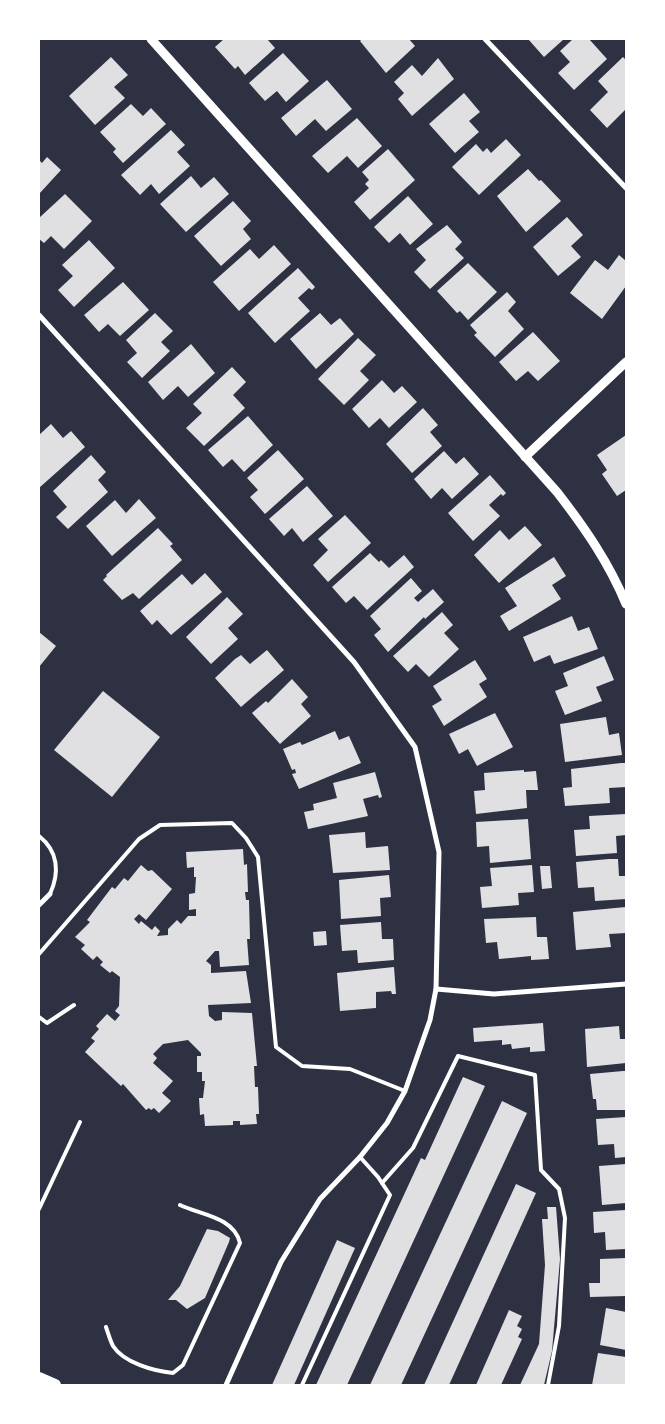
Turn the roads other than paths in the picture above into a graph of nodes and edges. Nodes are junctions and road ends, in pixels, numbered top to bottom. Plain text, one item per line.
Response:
1 (151, 39) edge
2 (485, 39) edge
3 (626, 188) edge
4 (39, 315) edge
5 (626, 362) edge
6 (525, 457) junction
7 (626, 604) edge
8 (39, 836) edge
9 (50, 894) joint
10 (39, 905) edge
11 (39, 954) edge
12 (626, 984) edge
13 (436, 989) junction
14 (74, 1005) dead end
15 (39, 1017) edge
16 (405, 1091) junction
17 (80, 1122) dead end
18 (360, 1156) junction
19 (382, 1183) junction
20 (180, 1205) dead end
21 (39, 1209) edge
22 (106, 1327) dead end
23 (39, 1378) edge
24 (55, 1385) edge
25 (226, 1385) edge
26 (302, 1385) edge
27 (548, 1385) edge

1 - 6 street
2 - 3 street
4 - 13 street
5 - 6 street
6 - 7 street
8 - 9 lane
9 - 10 street
11 - 16 lane
12 - 13 street
13 - 16 street
14 - 15 lane
16 - 18 street
17 - 21 lane
18 - 19 lane
18 - 25 street
19 - 26 lane
19 - 27 lane
20 - 22 lane
23 - 24 main road

